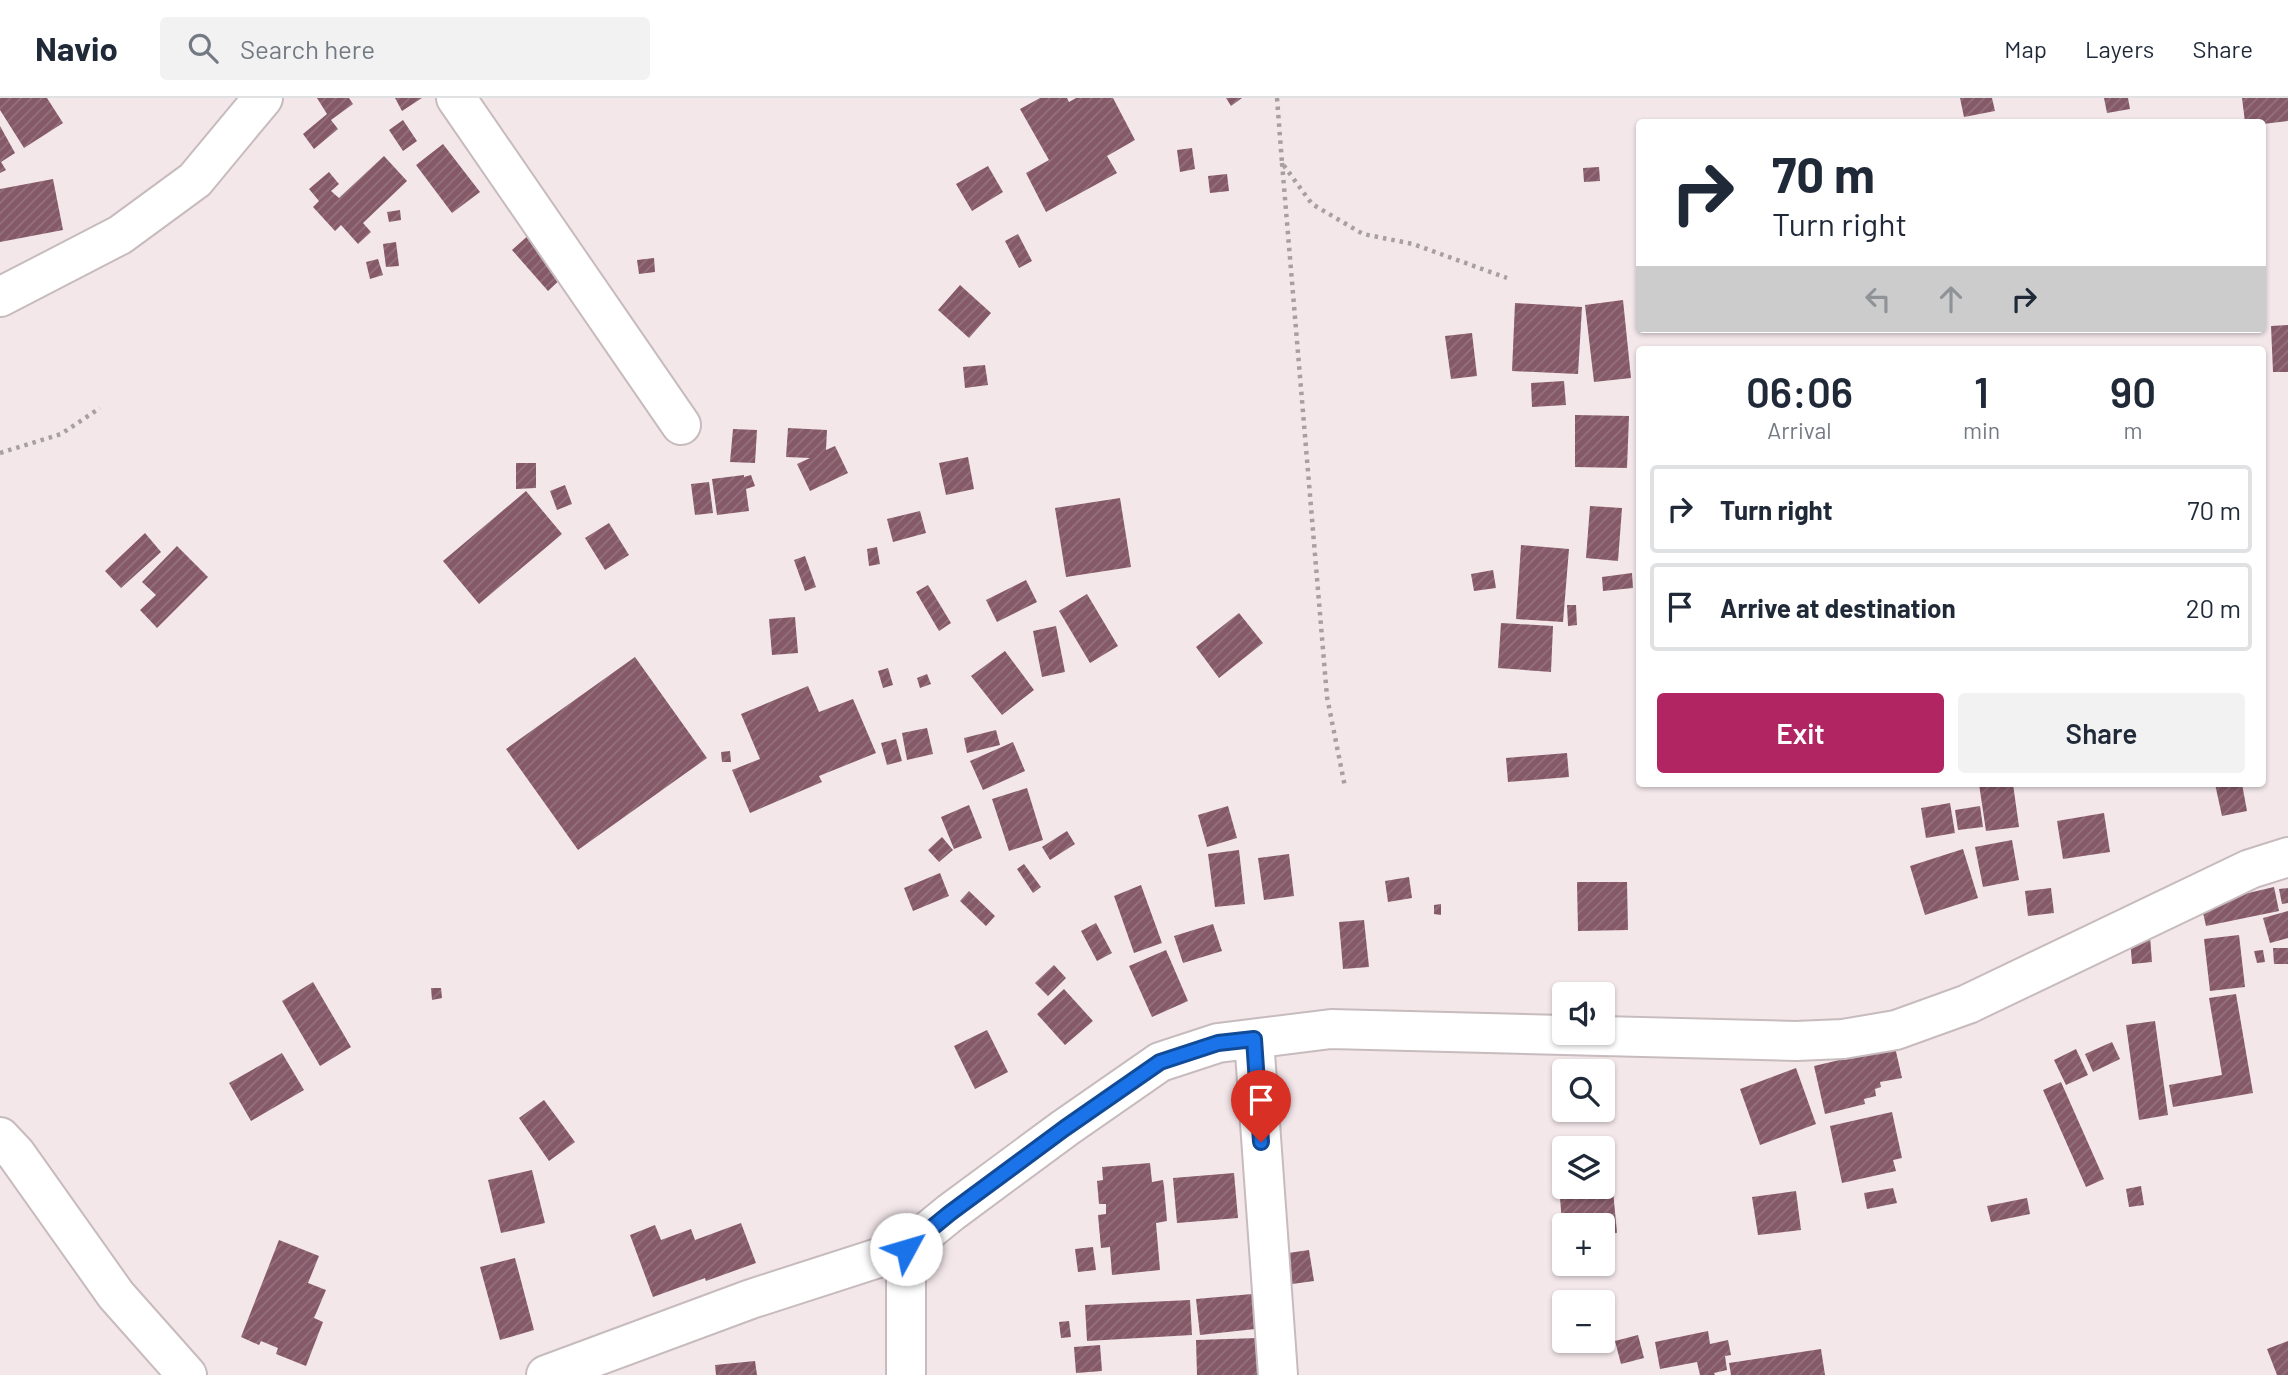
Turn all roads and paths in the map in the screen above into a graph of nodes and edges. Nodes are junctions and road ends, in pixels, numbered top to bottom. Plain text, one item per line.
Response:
1 (263, 98) edge
2 (456, 98) edge
3 (1277, 98) edge
4 (1282, 163) junction
5 (1507, 278) dead end
6 (0, 297) edge
7 (100, 408) dead end
8 (681, 425) dead end
9 (0, 453) edge
10 (1345, 787) dead end
11 (2288, 857) edge
12 (1254, 1039) junction
13 (0, 1137) edge
14 (906, 1249) junction
15 (187, 1375) edge
16 (546, 1375) edge
17 (906, 1375) edge
18 (1278, 1375) edge

1 - 6 street
2 - 8 street
3 - 4 path
4 - 5 path
4 - 10 path
7 - 9 path
11 - 12 street
12 - 14 street
12 - 18 street
13 - 15 street
14 - 16 street
14 - 17 street

